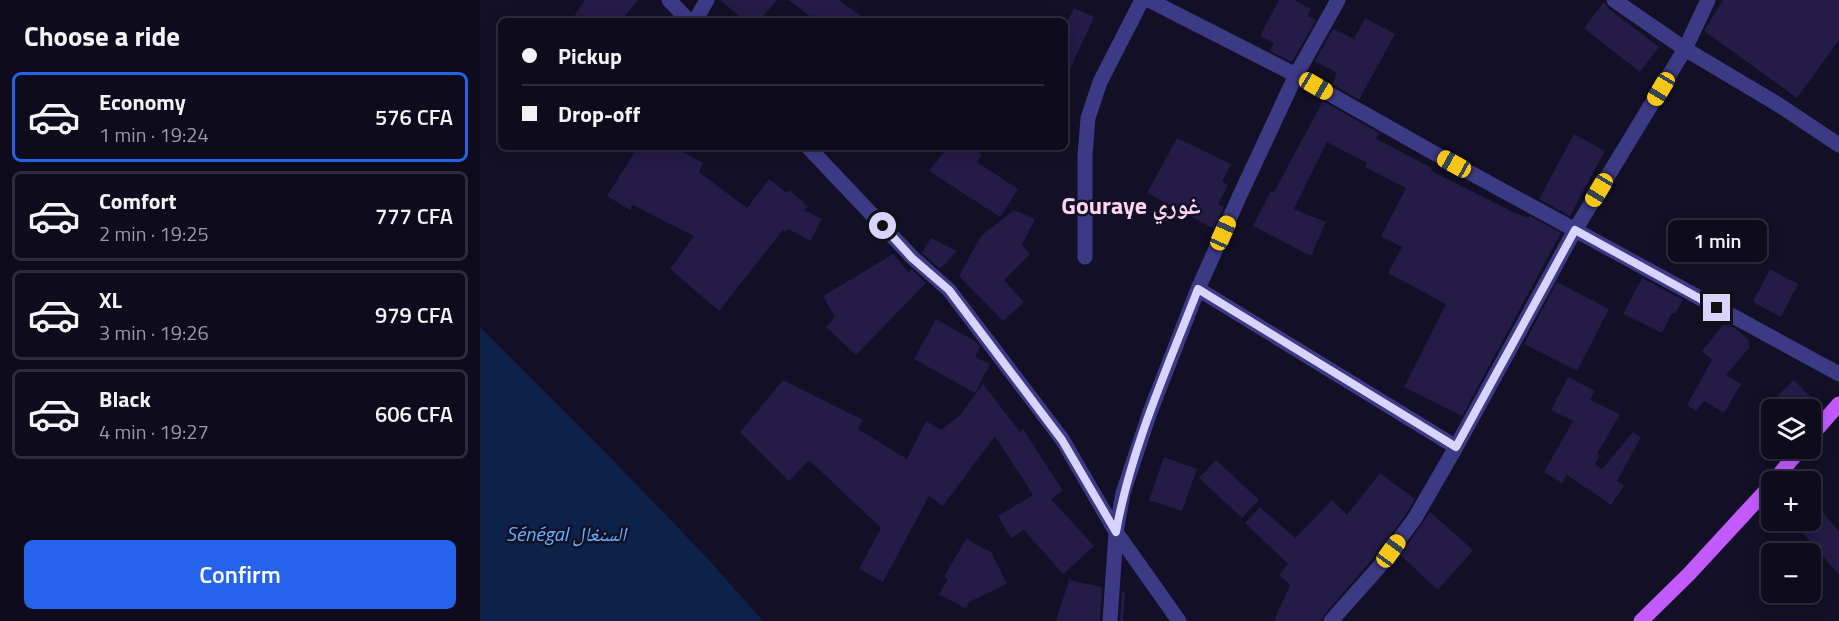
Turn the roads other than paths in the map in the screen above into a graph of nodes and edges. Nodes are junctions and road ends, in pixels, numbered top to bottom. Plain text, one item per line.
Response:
1 (669, 0) edge
2 (706, 0) edge
3 (1142, 0) edge
4 (1149, 0) edge
5 (1338, 0) edge
6 (1614, 0) edge
7 (1708, 0) edge
8 (685, 18) edge
9 (697, 18) edge
10 (1685, 49) junction
11 (1296, 75) junction
12 (1839, 144) edge
13 (811, 150) edge
14 (1575, 230) junction
15 (1085, 257) dead end
16 (1198, 289) junction
17 (1839, 374) edge
18 (1839, 404) edge
19 (1821, 424) edge
20 (1456, 447) junction
21 (1792, 459) edge
22 (1782, 471) edge
23 (1761, 495) edge
24 (1116, 532) junction
25 (1110, 621) edge
26 (1179, 621) edge
27 (1331, 621) edge
28 (1641, 621) edge

1 - 8 street
2 - 9 street
3 - 15 street
4 - 11 street
5 - 11 street
6 - 10 street
7 - 10 street
10 - 12 street
10 - 14 street
11 - 14 street
11 - 16 street
13 - 24 street
14 - 17 street
14 - 20 street
16 - 20 street
16 - 24 street
18 - 19 main road
20 - 27 street
21 - 22 main road
23 - 28 main road
24 - 25 street
24 - 26 street

